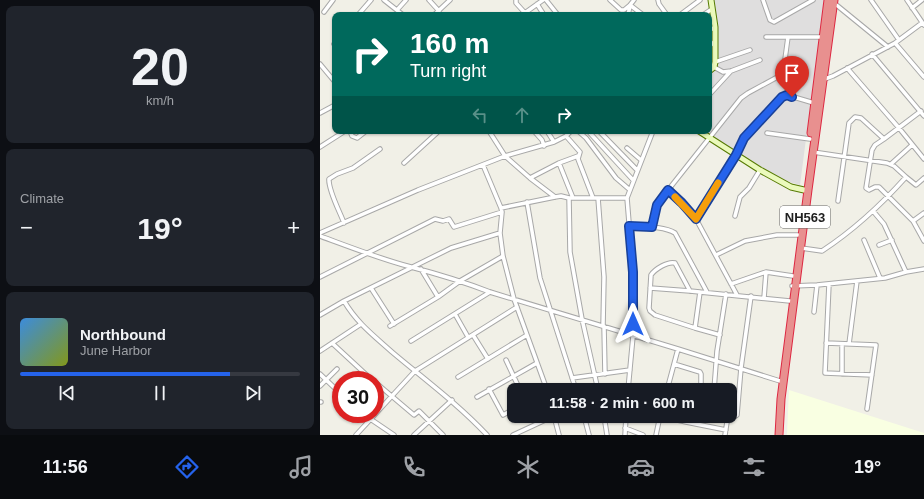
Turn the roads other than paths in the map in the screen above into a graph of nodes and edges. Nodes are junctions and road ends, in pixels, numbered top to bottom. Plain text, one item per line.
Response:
1 (333, 0) edge
2 (370, 0) edge
3 (384, 0) edge
4 (406, 0) edge
5 (428, 0) edge
6 (450, 0) edge
7 (516, 0) edge
8 (542, 0) edge
9 (546, 0) edge
10 (610, 0) edge
11 (634, 0) edge
12 (658, 0) edge
13 (700, 0) edge
14 (710, 0) edge
15 (763, 0) edge
16 (813, 0) edge
17 (871, 0) edge
18 (907, 0) edge
19 (922, 0) edge
20 (832, 1) edge
21 (536, 4) junction
22 (630, 5) junction
23 (712, 8) junction
24 (912, 8) junction
25 (397, 10) junction
26 (439, 11) joint
27 (324, 12) dead end
28 (360, 12) edge
29 (399, 12) edge
30 (522, 12) edge
31 (526, 12) edge
32 (542, 12) edge
33 (556, 12) edge
34 (629, 12) edge
35 (638, 12) edge
36 (665, 12) edge
37 (684, 12) edge
38 (707, 12) edge
39 (923, 22) edge
40 (715, 27) junction
41 (712, 29) edge
42 (766, 37) dead end
43 (788, 37) junction
44 (823, 37) junction
45 (899, 40) junction
46 (715, 41) junction
47 (894, 43) junction
48 (712, 44) edge
49 (888, 47) junction
50 (750, 50) dead end
51 (872, 54) junction
52 (760, 60) dead end
53 (320, 64) edge
54 (715, 65) junction
55 (712, 68) edge
56 (847, 68) junction
57 (731, 72) junction
58 (924, 76) edge
59 (332, 77) edge
60 (820, 81) junction
61 (712, 92) edge
62 (814, 103) junction
63 (332, 107) edge
64 (920, 112) junction
65 (320, 114) edge
66 (924, 116) edge
67 (899, 128) junction
68 (767, 133) dead end
69 (340, 134) edge
70 (351, 134) edge
71 (362, 134) edge
72 (436, 134) edge
73 (491, 134) edge
74 (537, 134) edge
75 (549, 134) edge
76 (581, 134) edge
77 (591, 134) edge
78 (602, 134) edge
79 (652, 134) edge
80 (704, 134) edge
81 (566, 136) joint
82 (710, 138) junction
83 (810, 139) junction
84 (884, 140) junction
85 (554, 142) junction
86 (912, 145) junction
87 (320, 146) edge
88 (544, 146) junction
89 (627, 148) dead end
90 (380, 149) dead end
91 (813, 152) junction
92 (736, 155) junction
93 (505, 156) junction
94 (578, 156) junction
95 (844, 157) junction
96 (924, 159) edge
97 (642, 160) junction
98 (870, 161) junction
99 (404, 163) dead end
100 (559, 163) junction
101 (891, 164) junction
102 (483, 165) junction
103 (637, 170) junction
104 (760, 170) junction
105 (906, 177) junction
106 (530, 178) junction
107 (924, 178) edge
108 (633, 180) junction
109 (630, 190) junction
110 (668, 190) junction
111 (804, 190) junction
112 (555, 196) junction
113 (888, 197) junction
114 (571, 198) junction
115 (592, 198) junction
116 (598, 198) junction
117 (627, 198) junction
118 (838, 201) dead end
119 (527, 202) junction
120 (501, 210) junction
121 (873, 210) junction
122 (924, 213) edge
123 (735, 216) dead end
124 (696, 219) junction
125 (913, 221) junction
126 (344, 223) junction
127 (629, 226) junction
128 (652, 227) junction
129 (500, 233) junction
130 (320, 234) edge
131 (798, 235) junction
132 (864, 240) dead end
133 (892, 240) junction
134 (924, 241) edge
135 (879, 245) dead end
136 (801, 248) junction
137 (366, 253) junction
138 (716, 255) junction
139 (503, 256) junction
140 (412, 267) junction
141 (421, 269) junction
142 (924, 269) edge
143 (766, 272) junction
144 (906, 272) junction
145 (793, 276) junction
146 (320, 277) edge
147 (880, 278) junction
148 (460, 281) junction
149 (857, 281) junction
150 (731, 284) junction
151 (829, 284) junction
152 (817, 285) junction
153 (794, 286) junction
154 (371, 288) junction
155 (650, 288) junction
156 (690, 291) junction
157 (490, 292) junction
158 (700, 292) junction
159 (707, 292) junction
160 (726, 294) junction
161 (737, 295) junction
162 (751, 296) junction
163 (438, 297) junction
164 (764, 298) junction
165 (514, 299) junction
166 (344, 301) junction
167 (790, 301) junction
168 (517, 307) junction
169 (551, 309) junction
170 (814, 312) dead end
171 (455, 314) junction
172 (320, 316) edge
173 (582, 319) junction
174 (361, 324) junction
175 (604, 326) junction
176 (695, 328) junction
177 (473, 335) junction
178 (527, 335) junction
179 (720, 335) junction
180 (633, 336) junction
181 (468, 338) junction
182 (411, 341) dead end
183 (826, 343) junction
184 (332, 344) junction
185 (842, 344) junction
186 (849, 344) junction
187 (678, 348) junction
188 (320, 351) edge
189 (488, 359) junction
190 (506, 360) dead end
191 (717, 362) junction
192 (537, 364) junction
193 (674, 364) junction
194 (741, 368) junction
195 (337, 369) dead end
196 (630, 370) junction
197 (362, 371) edge
198 (415, 371) junction
199 (320, 374) edge
200 (604, 374) junction
201 (842, 374) junction
202 (872, 374) junction
203 (594, 375) junction
204 (513, 376) junction
205 (458, 377) dead end
206 (572, 378) junction
207 (326, 380) junction
208 (780, 381) junction
209 (516, 383) edge
210 (544, 383) edge
211 (574, 383) edge
212 (596, 383) edge
213 (629, 383) edge
214 (669, 383) edge
215 (701, 383) dead end
216 (715, 383) edge
217 (320, 386) edge
218 (332, 386) edge
219 (384, 389) edge
220 (489, 389) junction
221 (392, 396) junction
222 (477, 397) dead end
223 (452, 400) junction
224 (384, 405) edge
225 (867, 409) dead end
226 (507, 412) edge
227 (430, 421) junction
228 (367, 423) edge
229 (377, 423) edge
230 (540, 423) edge
231 (556, 423) edge
232 (586, 423) edge
233 (605, 423) edge
234 (626, 423) edge
235 (659, 423) edge
236 (691, 423) edge
237 (626, 428) junction
238 (726, 430) junction
239 (356, 435) edge
240 (394, 435) edge
241 (414, 435) edge
242 (443, 435) edge
243 (487, 435) edge
244 (513, 435) edge
245 (559, 435) edge
246 (589, 435) edge
247 (607, 435) edge
248 (625, 435) edge
249 (643, 435) edge
250 (656, 435) edge
251 (725, 435) edge
252 (775, 435) edge
253 (779, 435) edge

1 - 27 street
2 - 28 street
3 - 25 street
4 - 25 street
5 - 26 street
6 - 26 street
7 - 30 street
8 - 21 street
9 - 33 street
10 - 22 street
11 - 22 street
12 - 36 street
13 - 37 street
14 - 23 street
15 - 16 street
17 - 45 street
18 - 24 street
19 - 24 street
20 - 44 highway, NH563
20 - 49 street
20 - 60 highway, NH563
21 - 31 street
21 - 32 street
22 - 34 street
22 - 35 street
23 - 38 street
23 - 40 street
24 - 39 street
25 - 29 street
39 - 45 street
40 - 41 street
40 - 46 street
42 - 43 street
43 - 44 street
43 - 82 street
44 - 60 highway, NH563
45 - 47 street
46 - 48 street
46 - 54 street
47 - 49 street
47 - 58 street
49 - 51 street
50 - 54 street
51 - 56 street
51 - 64 street
52 - 57 street
53 - 59 street
54 - 55 street
54 - 57 street
56 - 60 street
56 - 67 street
57 - 61 street
60 - 62 highway, NH563
60 - 91 highway, NH563
62 - 83 highway, NH563
62 - 92 street
63 - 65 street
64 - 66 street
64 - 67 street
67 - 84 street
67 - 86 street
68 - 83 street
69 - 87 street
70 - 71 street
72 - 99 street
73 - 93 street
74 - 88 street
75 - 85 street
76 - 109 street
77 - 108 street
78 - 103 street
79 - 97 street
80 - 82 street
81 - 85 street
81 - 94 street
82 - 92 street
82 - 110 street
83 - 111 highway, NH563
84 - 95 street
84 - 98 street
85 - 88 street
86 - 96 street
86 - 101 street
88 - 93 street
89 - 97 street
90 - 126 street
91 - 95 street
91 - 136 highway, NH563
92 - 104 street
92 - 124 street
93 - 102 street
93 - 106 street
94 - 100 street
94 - 115 street
95 - 98 street
95 - 118 street
97 - 103 street
98 - 101 street
98 - 113 street
100 - 106 street
100 - 114 street
101 - 105 street
102 - 120 street
102 - 126 street
103 - 108 street
104 - 111 street
104 - 123 street
105 - 107 street
105 - 113 street
106 - 112 street
108 - 109 street
109 - 117 street
110 - 124 street
110 - 128 street
111 - 131 highway, NH563
112 - 114 street
112 - 119 street
113 - 121 street
113 - 125 street
114 - 115 street
114 - 173 street
115 - 116 street
116 - 117 street
116 - 175 street
117 - 127 street
119 - 120 street
119 - 169 street
120 - 129 street
120 - 137 street
121 - 133 street
121 - 136 street
122 - 125 street
124 - 138 street
125 - 134 street
126 - 130 street
127 - 128 street
127 - 180 street
128 - 159 street
129 - 139 street
129 - 140 street
130 - 137 street
131 - 138 street
131 - 145 highway, NH563
132 - 147 street
133 - 135 street
133 - 144 street
136 - 153 highway, NH563
137 - 140 street
137 - 146 street
138 - 150 street
139 - 148 street
139 - 165 street
140 - 141 street
140 - 154 street
141 - 148 street
141 - 163 street
142 - 144 street
143 - 145 street
143 - 150 street
143 - 164 street
144 - 147 street
145 - 153 highway, NH563
147 - 149 street
148 - 157 street
148 - 163 street
149 - 151 street
149 - 186 street
150 - 161 street
151 - 152 street
151 - 183 street
152 - 153 street
152 - 170 street
153 - 167 highway, NH563
153 - 253 highway, NH563
154 - 163 street
154 - 166 street
155 - 156 street
155 - 156 street
155 - 176 street
156 - 158 street
157 - 165 street
157 - 171 street
158 - 159 street
158 - 176 street
159 - 160 street
160 - 161 street
160 - 179 street
161 - 162 street
162 - 164 street
162 - 194 street
164 - 167 street
165 - 168 street
165 - 169 street
166 - 172 street
166 - 174 street
167 - 208 highway, NH563
168 - 177 street
168 - 178 street
169 - 173 street
169 - 206 street
171 - 181 street
171 - 182 street
173 - 175 street
173 - 203 street
174 - 184 street
174 - 198 street
175 - 180 street
175 - 200 street
176 - 179 street
177 - 181 street
177 - 189 street
178 - 189 street
178 - 192 street
179 - 191 street
180 - 187 street
180 - 196 street
181 - 198 street
183 - 185 street
183 - 201 street
184 - 188 street
184 - 197 street
185 - 186 street
185 - 201 street
186 - 202 street
187 - 191 street
187 - 193 street
189 - 205 street
190 - 204 street
191 - 194 street
191 - 216 street
192 - 204 street
192 - 210 street
193 - 214 street
193 - 215 street
194 - 208 street
194 - 238 street
195 - 207 street
196 - 200 street
196 - 213 street
198 - 221 street
198 - 223 street
199 - 207 street
200 - 203 street
201 - 202 street
202 - 225 street
203 - 206 street
203 - 212 street
204 - 209 street
204 - 220 street
206 - 211 street
207 - 217 street
207 - 218 street
208 - 252 highway, NH563
219 - 221 street
220 - 222 street
220 - 226 street
221 - 224 street
221 - 227 street
223 - 227 street
223 - 243 street
227 - 241 street
227 - 242 street
228 - 239 street
229 - 240 street
230 - 244 street
231 - 245 street
232 - 246 street
233 - 247 street
234 - 237 street
235 - 250 street
236 - 238 street
237 - 248 street
237 - 249 street
238 - 251 street

